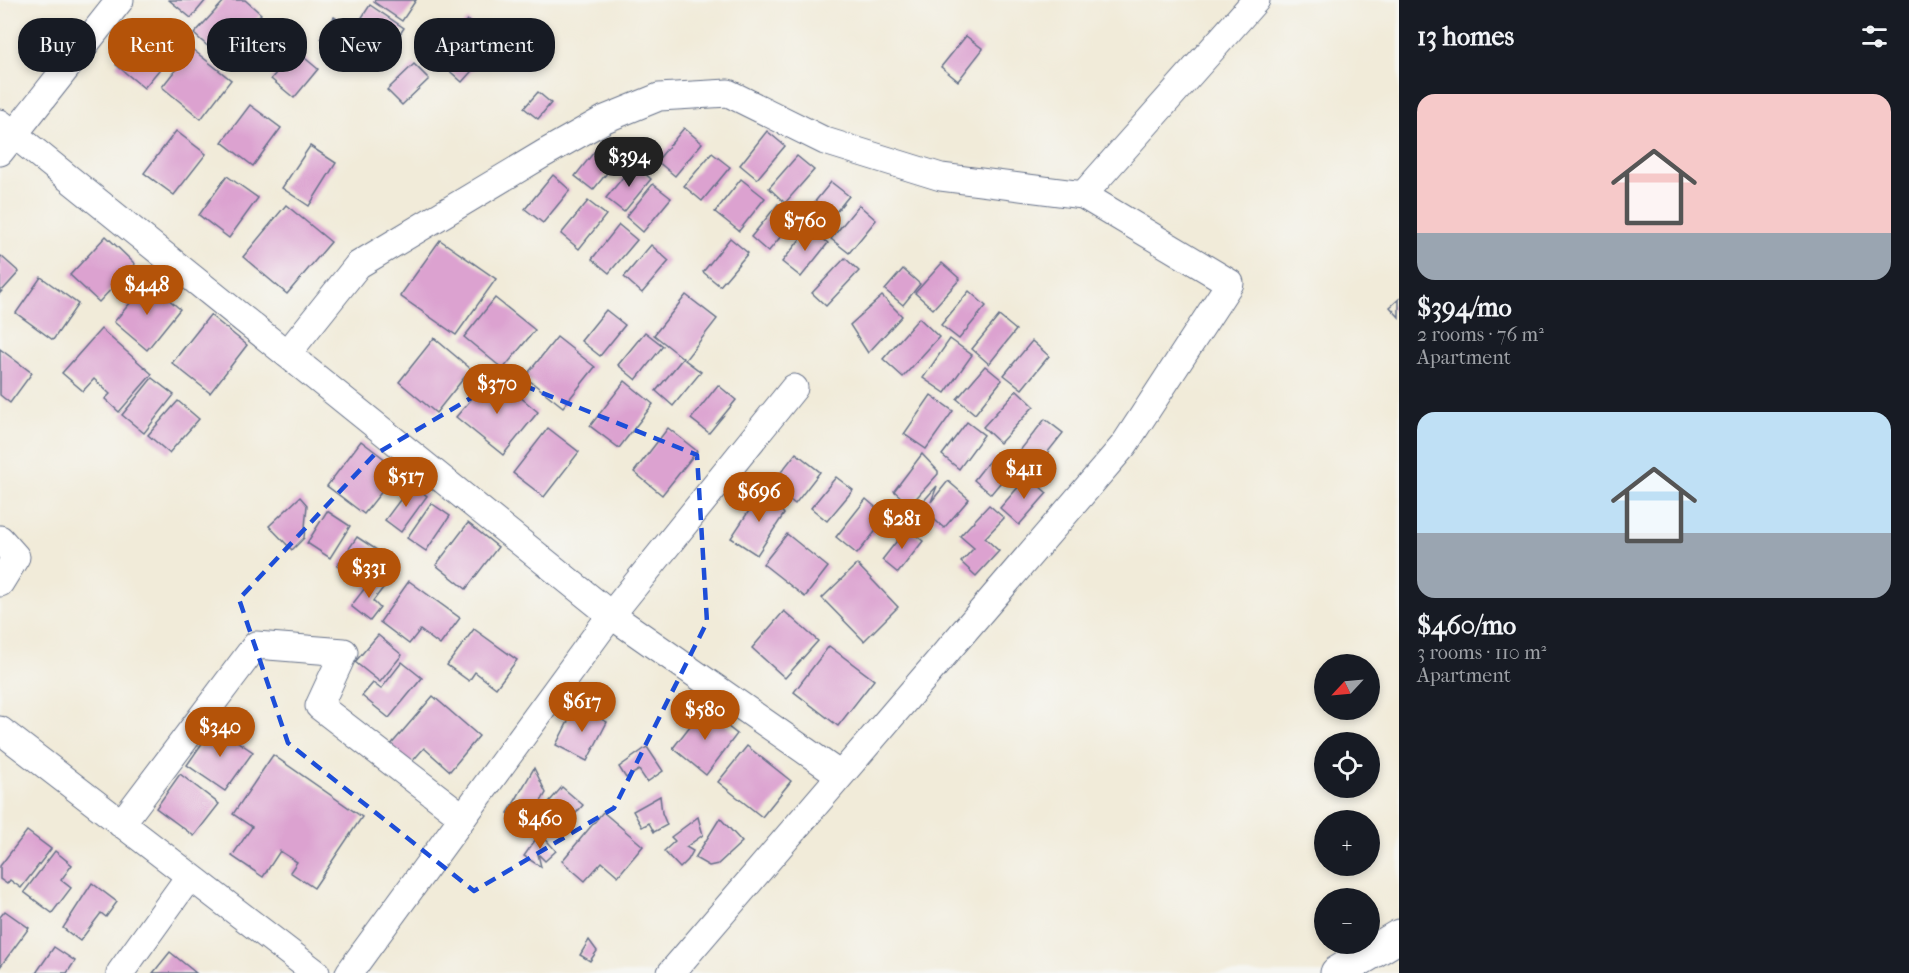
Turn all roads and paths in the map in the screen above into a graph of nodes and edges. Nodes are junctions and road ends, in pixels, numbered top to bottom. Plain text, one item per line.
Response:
1 (120, 0) edge
2 (1256, 0) edge
3 (5, 136) edge
4 (1083, 195) junction
5 (286, 354) junction
6 (794, 388) dead end
7 (0, 539) edge
8 (0, 583) edge
9 (611, 615) junction
10 (0, 730) edge
11 (840, 776) junction
12 (463, 817) junction
13 (121, 824) junction
14 (189, 877) junction
15 (1399, 936) edge
16 (120, 973) edge
17 (316, 973) edge
18 (349, 973) edge
19 (670, 973) edge
20 (1337, 973) edge

1 - 3 street
2 - 4 street
3 - 5 street
4 - 5 street
4 - 11 street
5 - 9 street
6 - 9 street
7 - 8 street
9 - 11 street
9 - 12 street
10 - 13 street
11 - 19 street
12 - 13 street
12 - 18 street
13 - 14 street
14 - 16 street
14 - 17 street
15 - 20 street

